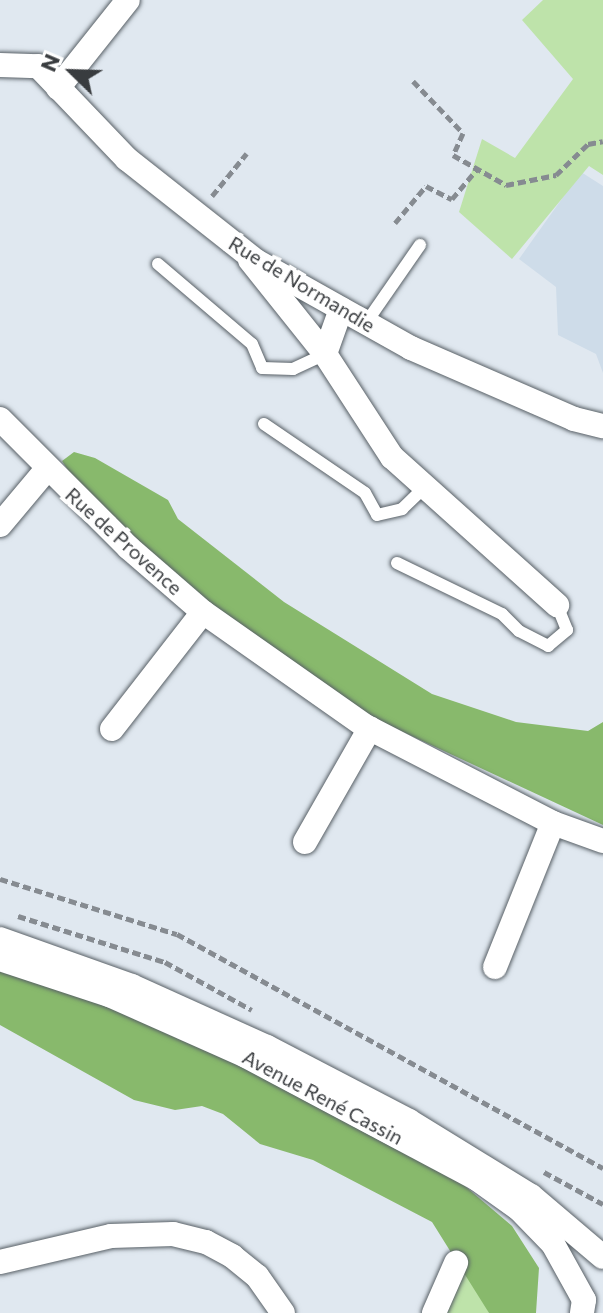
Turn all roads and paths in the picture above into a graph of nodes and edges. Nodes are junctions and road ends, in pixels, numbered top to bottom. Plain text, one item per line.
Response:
1 (128, 0) edge
2 (0, 65) edge
3 (413, 81) dead end
4 (58, 88) junction
5 (603, 141) edge
6 (247, 153) dead end
7 (477, 169) junction
8 (196, 216) junction
9 (395, 223) dead end
10 (420, 245) dead end
11 (247, 255) junction
12 (158, 264) dead end
13 (341, 309) junction
14 (366, 323) junction
15 (325, 354) junction
16 (0, 419) edge
17 (264, 424) dead end
18 (603, 426) edge
19 (47, 469) junction
20 (423, 489) junction
21 (0, 525) edge
22 (397, 563) dead end
23 (557, 605) joint
24 (203, 612) junction
25 (370, 728) junction
26 (112, 729) dead end
27 (553, 823) junction
28 (603, 841) edge
29 (305, 842) dead end
30 (0, 879) edge
31 (0, 939) edge
32 (0, 959) edge
33 (495, 967) dead end
34 (603, 1168) edge
35 (3, 1254) edge
36 (603, 1257) edge
37 (456, 1263) dead end
38 (283, 1313) edge
39 (434, 1313) edge
40 (582, 1313) edge

1 - 4 street
2 - 4 street, Rue de Normandie
3 - 7 path
4 - 8 street, Rue de Normandie
5 - 7 path
6 - 8 path
7 - 9 path
8 - 11 street, Rue de Normandie
10 - 14 lane
11 - 13 street, Rue de Normandie
11 - 15 street
12 - 15 lane
13 - 14 street, Rue de Normandie
13 - 15 street
14 - 18 street, Rue de Normandie
15 - 20 street
16 - 19 street, Rue de Provence
17 - 20 lane
19 - 21 street
19 - 24 street, Rue de Provence
20 - 23 street
22 - 23 lane
24 - 25 street, Rue de Provence
24 - 26 street
25 - 27 street, Rue de Provence
25 - 29 street
27 - 28 street, Rue de Provence
27 - 33 street
30 - 34 path
31 - 36 street, Avenue René Cassin
32 - 40 street, Avenue René Cassin
35 - 38 street
37 - 39 street

